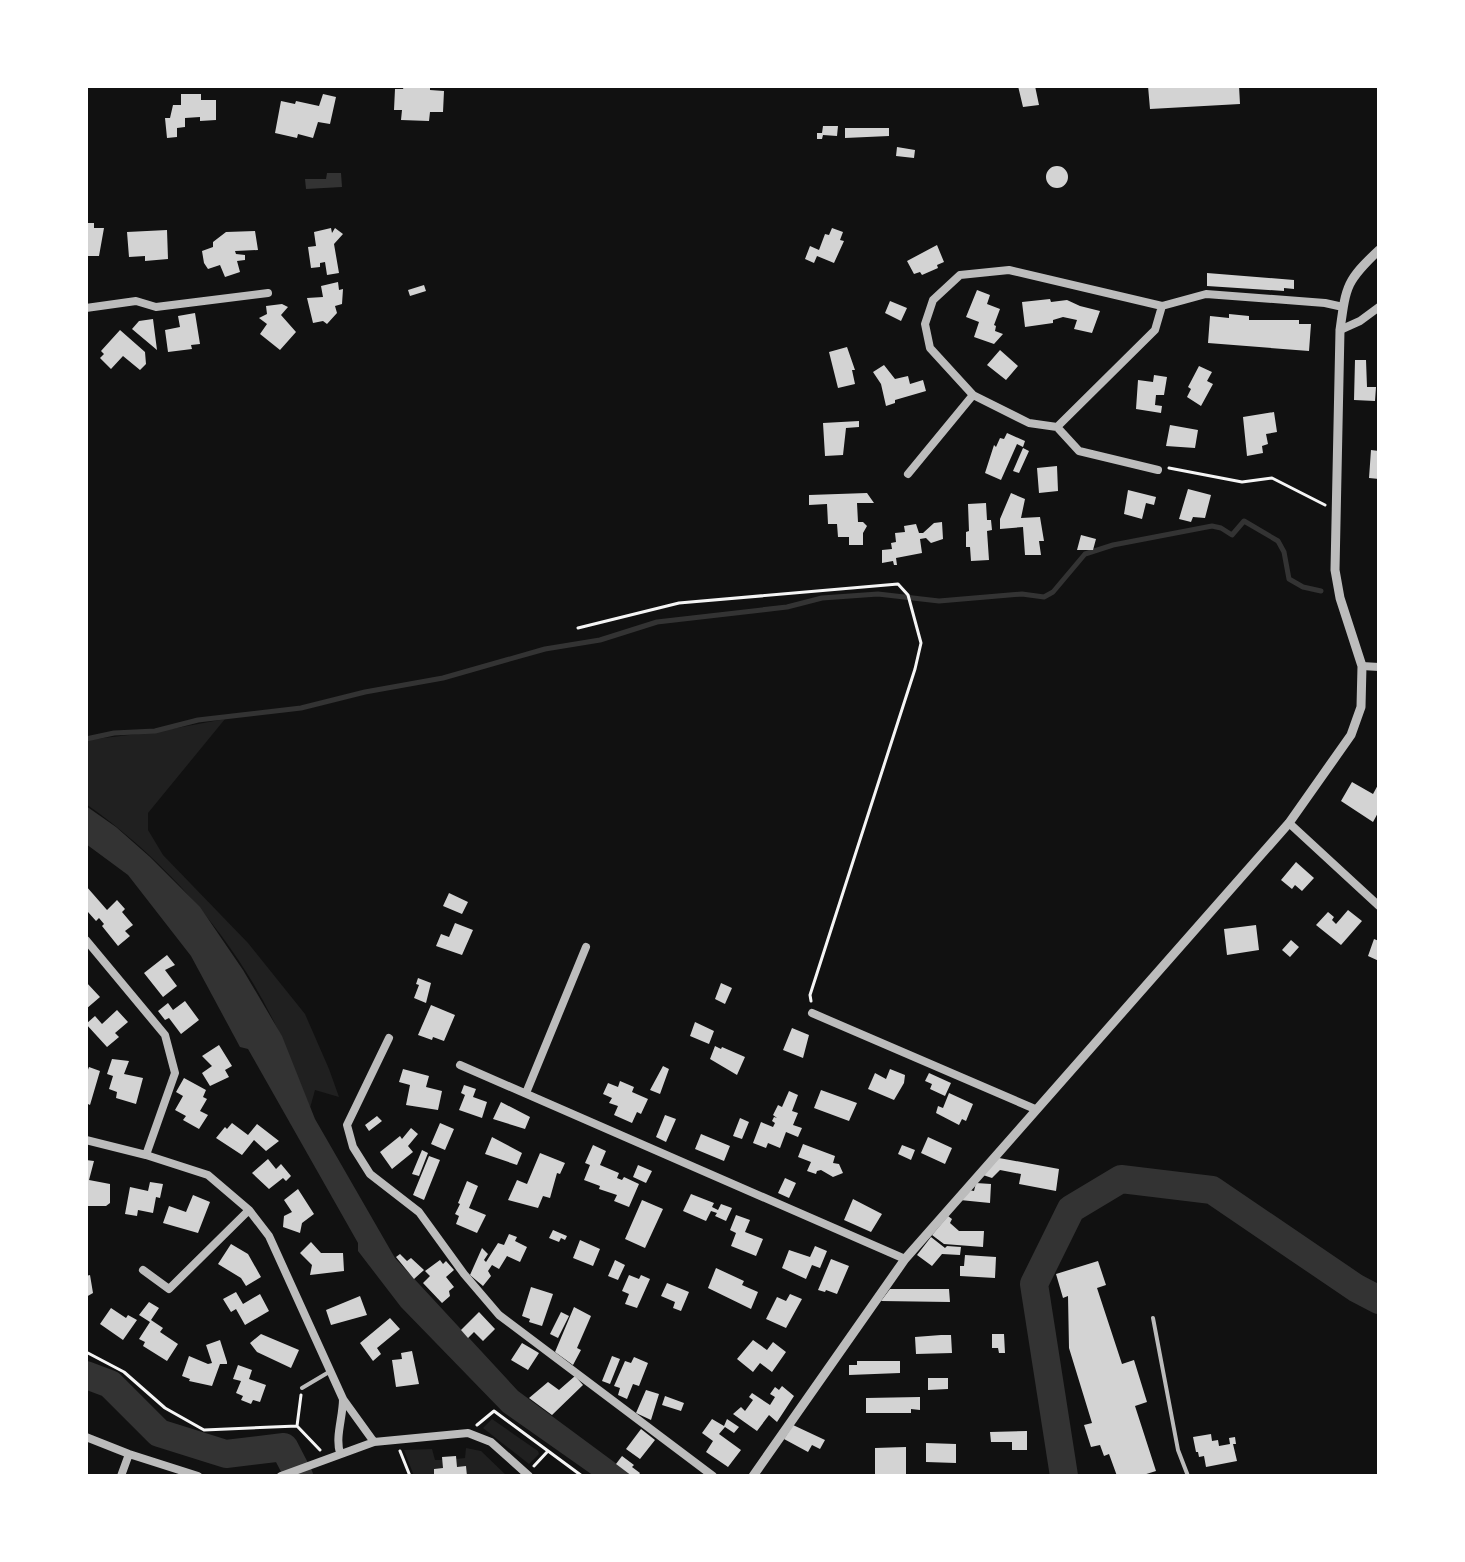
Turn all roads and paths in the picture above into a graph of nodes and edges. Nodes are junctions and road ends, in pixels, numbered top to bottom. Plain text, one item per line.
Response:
1 (1379, 250) edge
2 (268, 293) dead end
3 (1162, 306) junction
4 (1343, 307) junction
5 (1379, 307) edge
6 (86, 308) edge
7 (1340, 330) junction
8 (973, 395) junction
9 (1057, 427) junction
10 (1158, 470) joint
11 (908, 474) dead end
12 (1335, 510) junction
13 (578, 628) dead end
14 (1362, 666) junction
15 (1379, 667) edge
16 (1289, 823) junction
17 (1379, 906) edge
18 (86, 940) edge
19 (586, 947) dead end
20 (812, 1013) joint
21 (389, 1038) dead end
22 (460, 1065) dead end
23 (526, 1093) junction
24 (1035, 1109) junction
25 (86, 1140) edge
26 (146, 1155) junction
27 (249, 1210) junction
28 (905, 1259) junction
29 (143, 1270) dead end
30 (1153, 1318) dead end
31 (86, 1352) edge
32 (331, 1371) junction
33 (302, 1388) joint
34 (343, 1399) junction
35 (297, 1426) junction
36 (468, 1433) junction
37 (86, 1437) edge
38 (399, 1440) junction
39 (374, 1442) junction
40 (548, 1451) junction
41 (340, 1453) junction
42 (129, 1454) junction
43 (328, 1457) junction
44 (528, 1475) edge
45 (121, 1476) edge
46 (198, 1476) edge
47 (281, 1476) edge
48 (410, 1476) edge
49 (582, 1476) edge
50 (713, 1476) edge
51 (753, 1476) edge
52 (1188, 1476) edge

1 - 4 street
2 - 6 street
3 - 4 street
3 - 8 street
3 - 9 street
4 - 7 street
5 - 7 street
7 - 12 street
8 - 9 street
8 - 11 street
9 - 10 street
10 - 12 path
12 - 14 street
13 - 20 path
14 - 15 street
14 - 16 street
16 - 17 street
16 - 24 street
18 - 26 street
19 - 23 street
20 - 24 street
21 - 50 street
22 - 23 street
23 - 28 street
24 - 28 street
25 - 26 street
26 - 27 street
27 - 29 street
27 - 32 street
28 - 51 street
30 - 52 lane
31 - 35 path
32 - 33 lane
32 - 34 street
33 - 35 path
34 - 39 street
34 - 41 street
35 - 43 path
36 - 38 street
36 - 40 path
36 - 44 street
37 - 42 street
38 - 39 street
38 - 48 path
39 - 41 street
40 - 44 path
40 - 49 path
41 - 43 street
42 - 45 street
42 - 46 street
43 - 47 street

